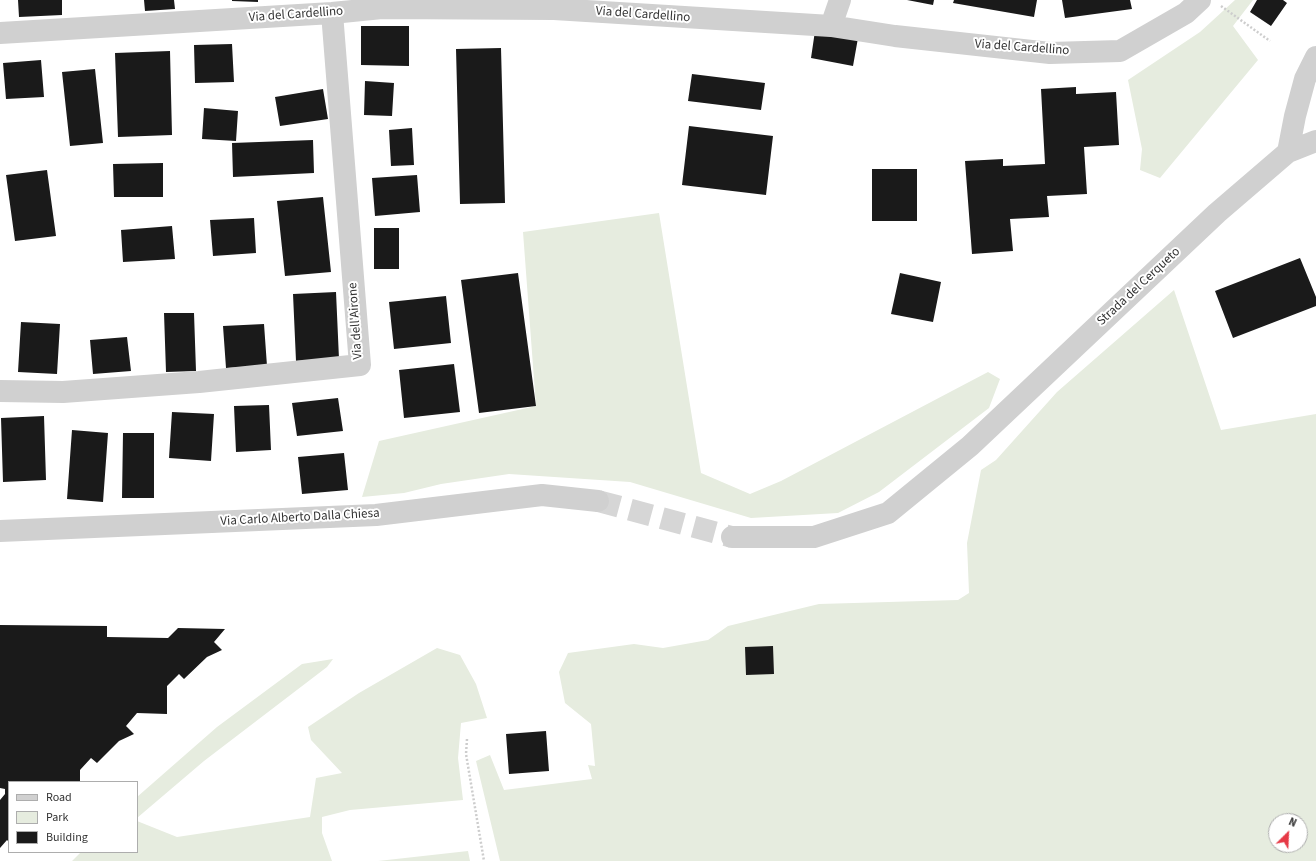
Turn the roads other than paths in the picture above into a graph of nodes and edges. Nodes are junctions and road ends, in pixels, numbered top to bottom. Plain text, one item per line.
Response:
1 (840, 0) edge
2 (1209, 2) edge
3 (382, 4) edge
4 (554, 5) edge
5 (332, 13) junction
6 (831, 26) junction
7 (0, 33) edge
8 (1316, 56) edge
9 (1316, 142) edge
10 (1288, 152) junction
11 (0, 391) edge
12 (598, 501) tunnel mouth
13 (0, 531) edge
14 (732, 537) tunnel mouth

1 - 6 street
2 - 6 street, Via del Cardellino
3 - 4 street, Via del Cardellino
3 - 5 street, Via del Cardellino
4 - 6 street, Via del Cardellino
5 - 7 street, Via del Cardellino
5 - 11 street, Via dell'Airone
8 - 10 street
9 - 10 street, Strada del Cerqueto
10 - 14 street, Strada del Cerqueto
12 - 13 street, Via Carlo Alberto Dalla Chiesa

